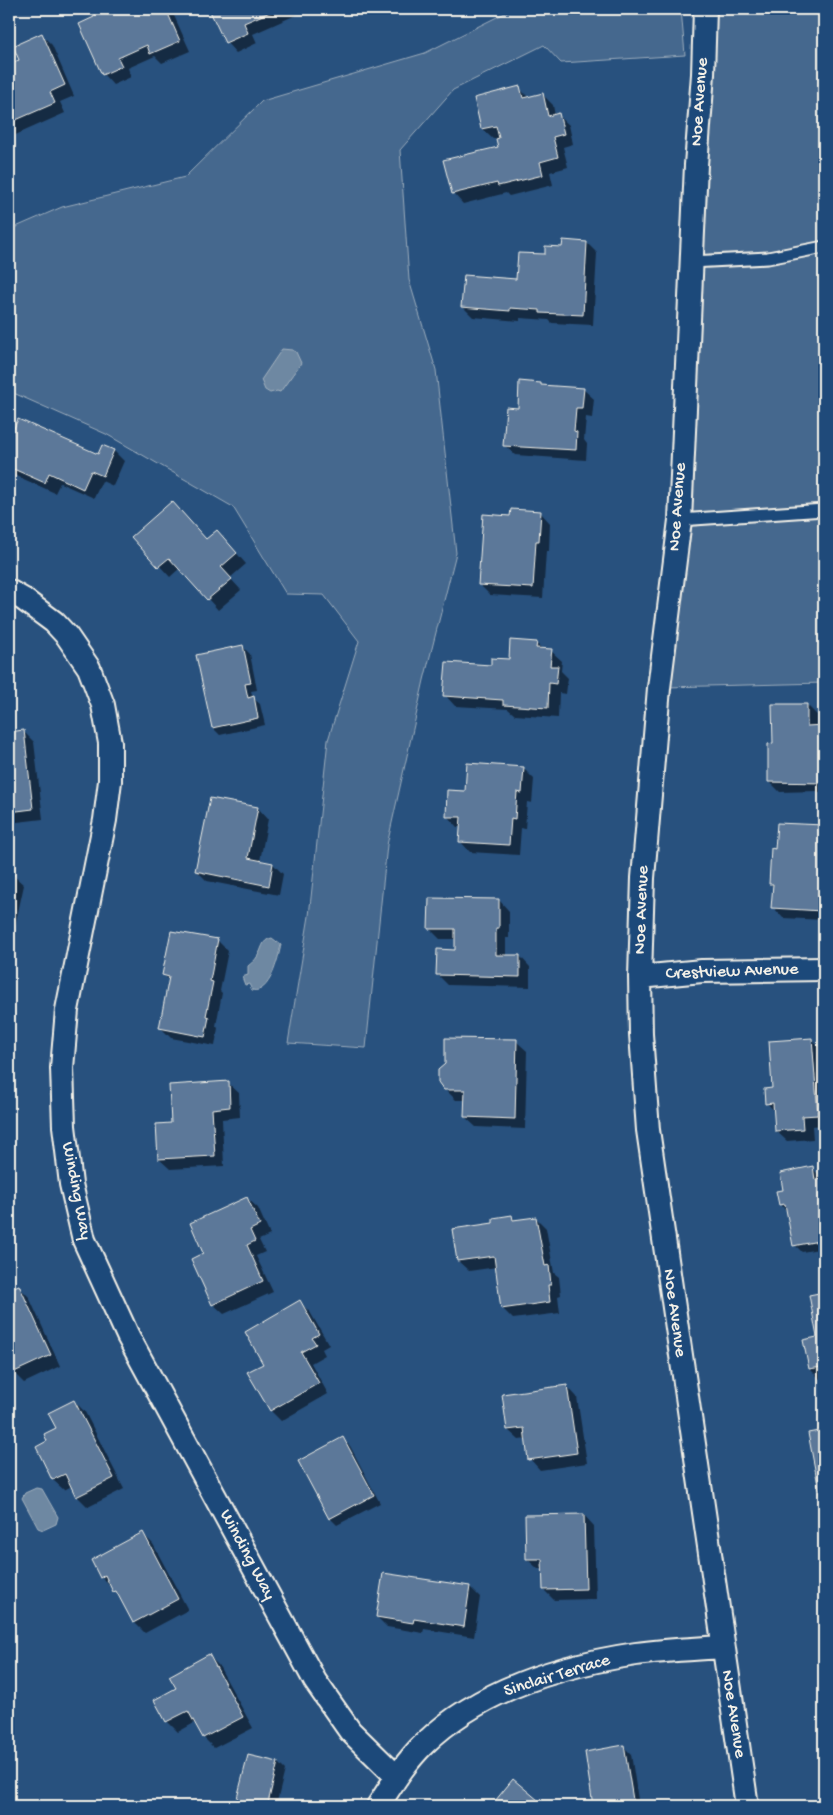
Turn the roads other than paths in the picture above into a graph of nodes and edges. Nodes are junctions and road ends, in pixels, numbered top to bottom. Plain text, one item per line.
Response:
1 (704, 9) edge
2 (824, 247) edge
3 (691, 262) junction
4 (824, 510) edge
5 (680, 520) junction
6 (9, 591) edge
7 (824, 969) edge
8 (640, 977) junction
9 (722, 1647) junction
10 (397, 1777) junction
11 (378, 1806) edge
12 (747, 1806) edge

1 - 3 street, Noe Avenue
2 - 3 lane
3 - 5 street, Noe Avenue
4 - 5 lane
5 - 8 street, Noe Avenue
6 - 10 street, Winding Way
7 - 8 street, Crestview Avenue
8 - 9 street, Noe Avenue
9 - 10 street, Sinclair Terrace
9 - 12 street, Noe Avenue
10 - 11 street, Sinclair Terrace

